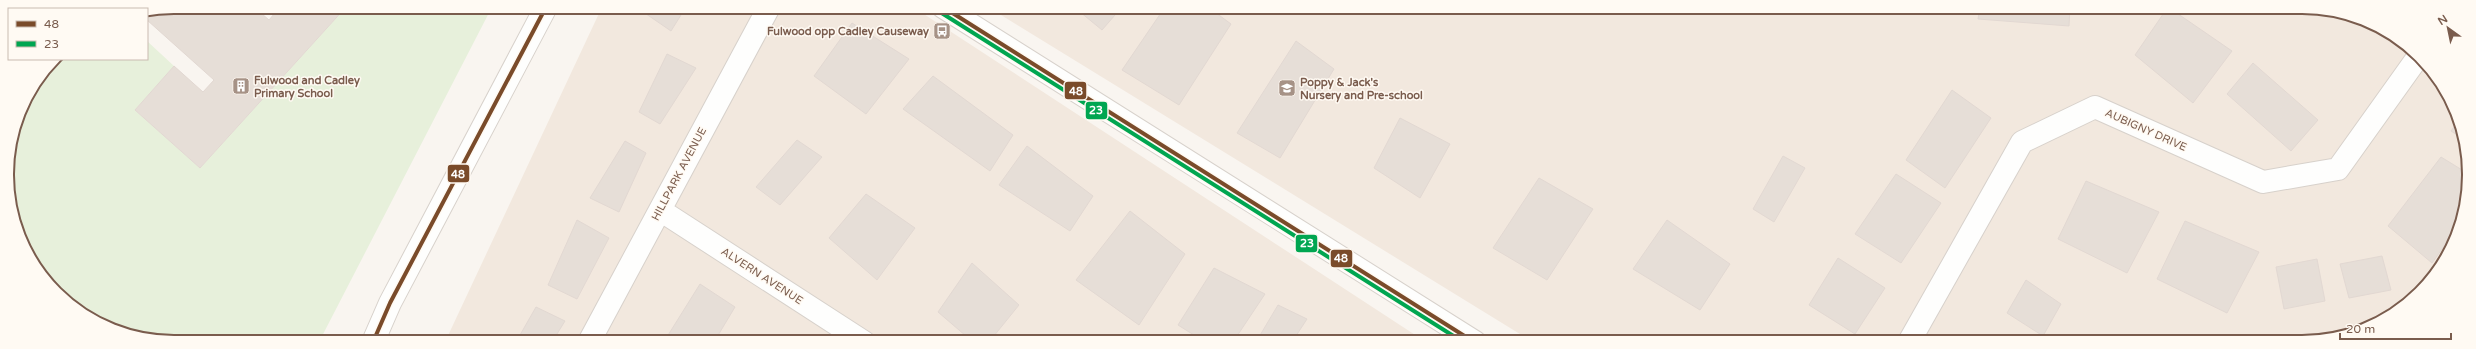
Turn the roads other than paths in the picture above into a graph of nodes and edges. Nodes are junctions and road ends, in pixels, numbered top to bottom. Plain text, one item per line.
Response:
1 (542, 14) edge
2 (765, 14) edge
3 (954, 14) edge
4 (2415, 61) edge
5 (660, 210) junction
6 (376, 335) edge
7 (593, 335) edge
8 (853, 335) edge
9 (1464, 335) edge
10 (1913, 335) edge

1 - 6 street
2 - 5 street, HILLPARK AVENUE
3 - 9 street
4 - 10 street, AUBIGNY DRIVE
5 - 7 street, HILLPARK AVENUE
5 - 8 street, ALVERN AVENUE

